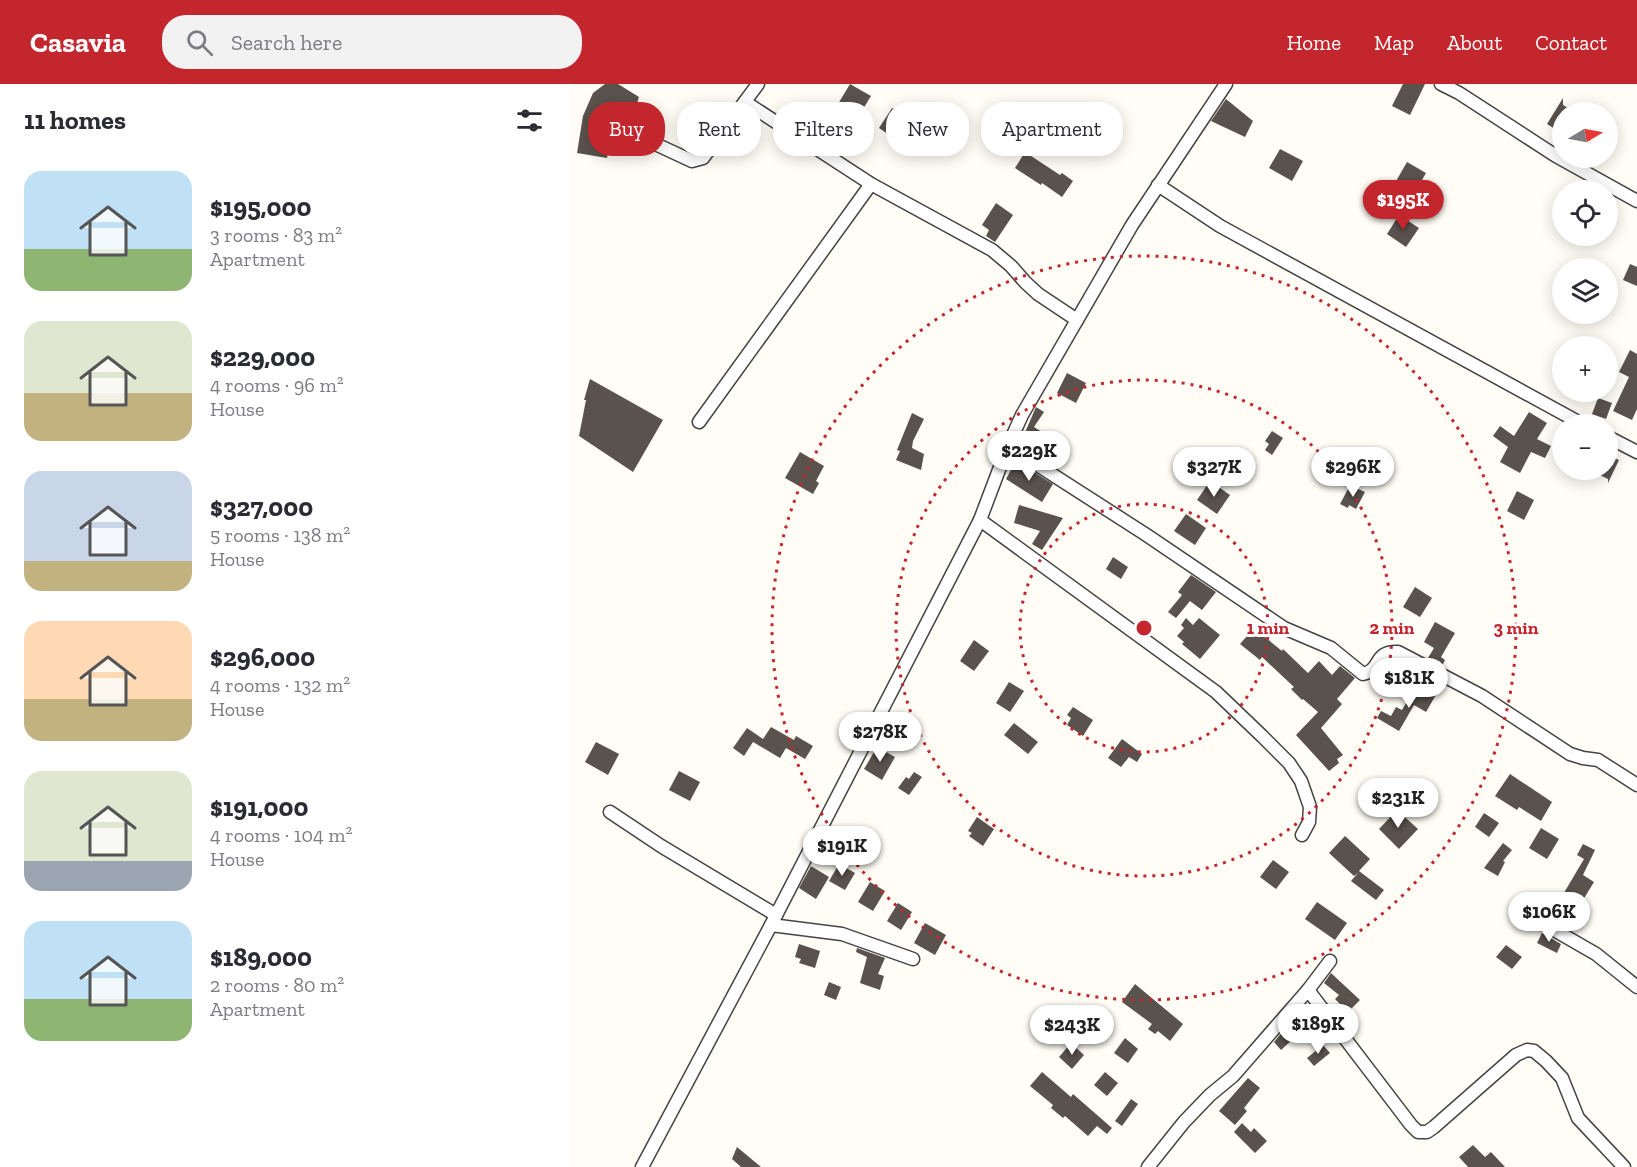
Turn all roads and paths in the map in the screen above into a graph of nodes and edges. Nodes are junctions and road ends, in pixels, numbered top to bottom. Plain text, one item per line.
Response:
1 (758, 84) edge
2 (1226, 84) edge
3 (1441, 84) edge
4 (745, 102) edge
5 (761, 112) edge
6 (683, 156) edge
7 (704, 156) edge
8 (871, 184) junction
9 (1158, 185) junction
10 (1637, 201) edge
11 (1077, 320) junction
12 (1564, 414) edge
13 (699, 422) dead end
14 (1618, 442) edge
15 (1008, 446) junction
16 (1637, 452) edge
17 (980, 520) junction
18 (1637, 785) edge
19 (610, 812) dead end
20 (1302, 835) dead end
21 (1523, 912) dead end
22 (774, 920) junction
23 (913, 959) dead end
24 (1330, 961) dead end
25 (1637, 987) edge
26 (1308, 990) junction
27 (642, 1167) edge
28 (1148, 1167) edge
29 (1623, 1167) edge

1 - 4 street
2 - 9 street
3 - 10 street
5 - 8 street
6 - 7 street
8 - 11 street
8 - 13 street
9 - 11 street
9 - 12 street
11 - 15 street
14 - 16 street
15 - 17 street
15 - 18 street
17 - 20 street
17 - 22 street
19 - 22 street
21 - 25 street
22 - 23 street
22 - 27 street
24 - 26 street
26 - 28 street
26 - 29 street

